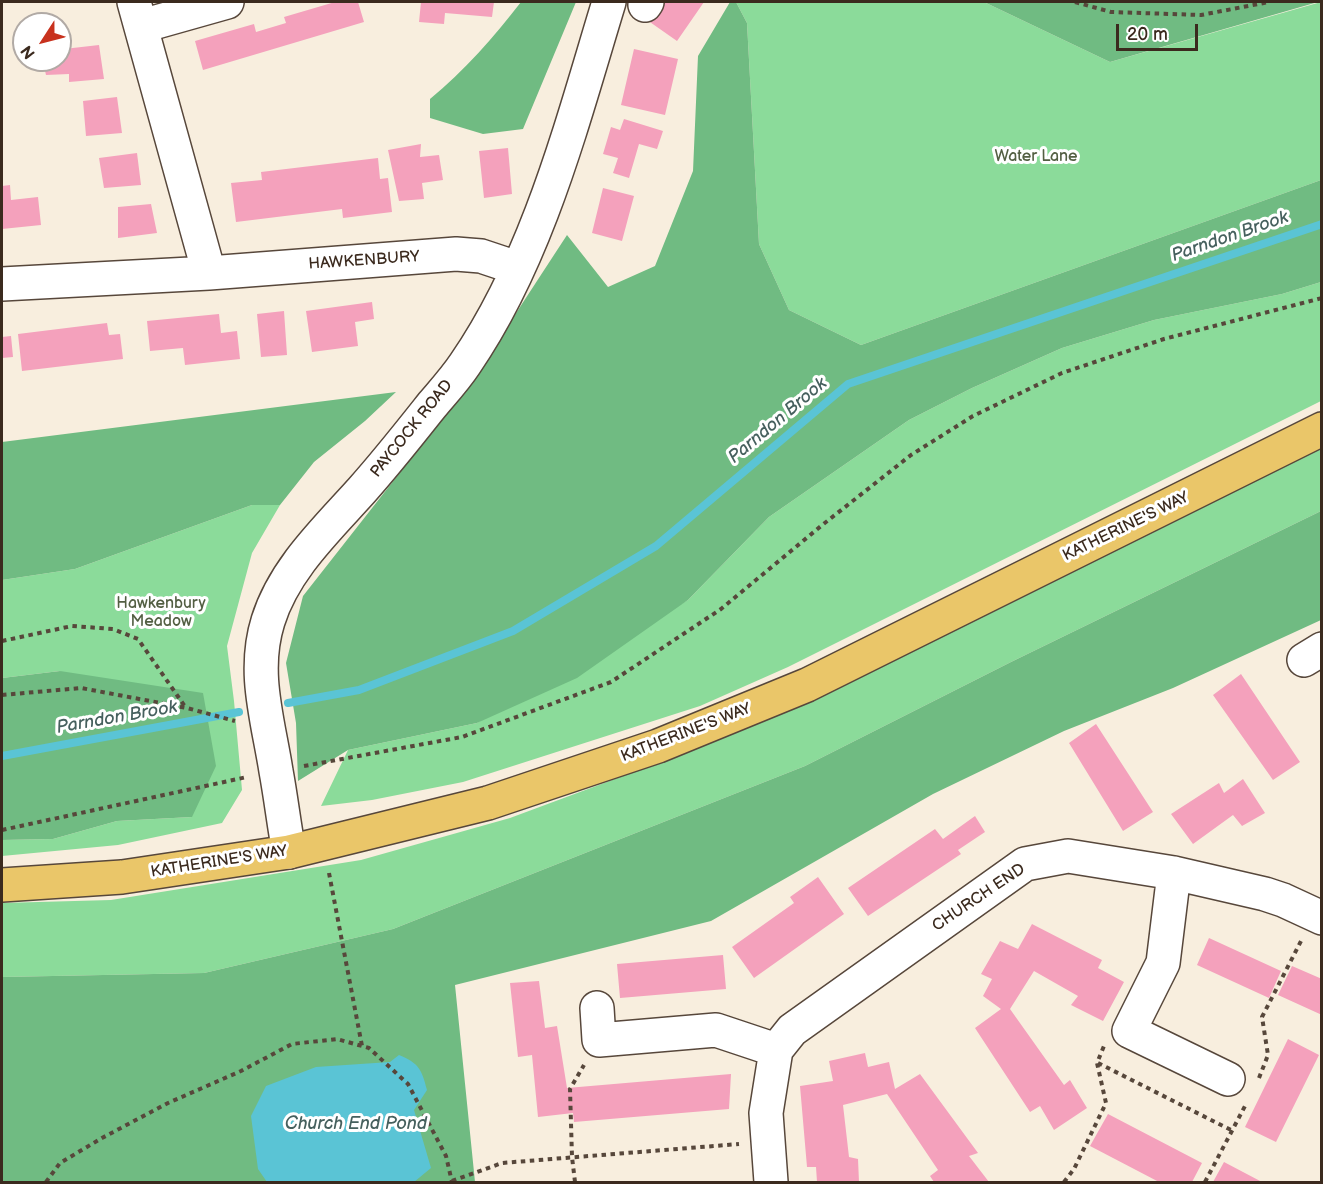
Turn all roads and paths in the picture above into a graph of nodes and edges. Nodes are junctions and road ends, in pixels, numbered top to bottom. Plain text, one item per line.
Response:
1 (227, 2) edge
2 (609, 2) edge
3 (1075, 2) edge
4 (1269, 2) edge
5 (138, 14) edge
6 (518, 268) junction
7 (209, 273) junction
8 (2, 284) edge
9 (1322, 298) edge
10 (1322, 429) edge
11 (2, 641) edge
12 (2, 695) edge
13 (187, 708) junction
14 (268, 729) junction
15 (276, 771) junction
16 (2, 830) edge
17 (324, 844) junction
18 (289, 852) junction
19 (1174, 873) junction
20 (2, 885) edge
21 (1318, 916) edge
22 (597, 1008) dead end
23 (1129, 1031) junction
24 (362, 1046) junction
25 (776, 1050) junction
26 (1097, 1063) junction
27 (1244, 1087) junction
28 (570, 1089) dead end
29 (1231, 1130) junction
30 (767, 1142) junction
31 (572, 1158) junction
32 (46, 1182) edge
33 (452, 1182) edge
34 (575, 1182) edge
35 (771, 1182) edge
36 (1065, 1182) edge
37 (1205, 1182) edge

1 - 5 street
2 - 6 street, PAYCOCK ROAD
3 - 4 path
5 - 7 street
6 - 7 street, HAWKENBURY
6 - 14 street, PAYCOCK ROAD
7 - 8 street, HAWKENBURY
9 - 15 path
10 - 17 main road, KATHERINE'S WAY
11 - 13 path
12 - 13 path
13 - 14 path
14 - 15 street, PAYCOCK ROAD
15 - 16 path
15 - 18 street, PAYCOCK ROAD
17 - 18 main road, KATHERINE'S WAY
17 - 24 path
18 - 20 main road, KATHERINE'S WAY
19 - 21 street, CHURCH END
19 - 23 street
19 - 25 street, CHURCH END
21 - 27 path
22 - 25 street
23 - 26 path
23 - 27 street
24 - 32 path
24 - 33 path
25 - 30 street
26 - 29 path
26 - 36 path
27 - 29 path
28 - 31 path
29 - 37 path
30 - 31 path
30 - 35 street
31 - 33 path
31 - 34 path

